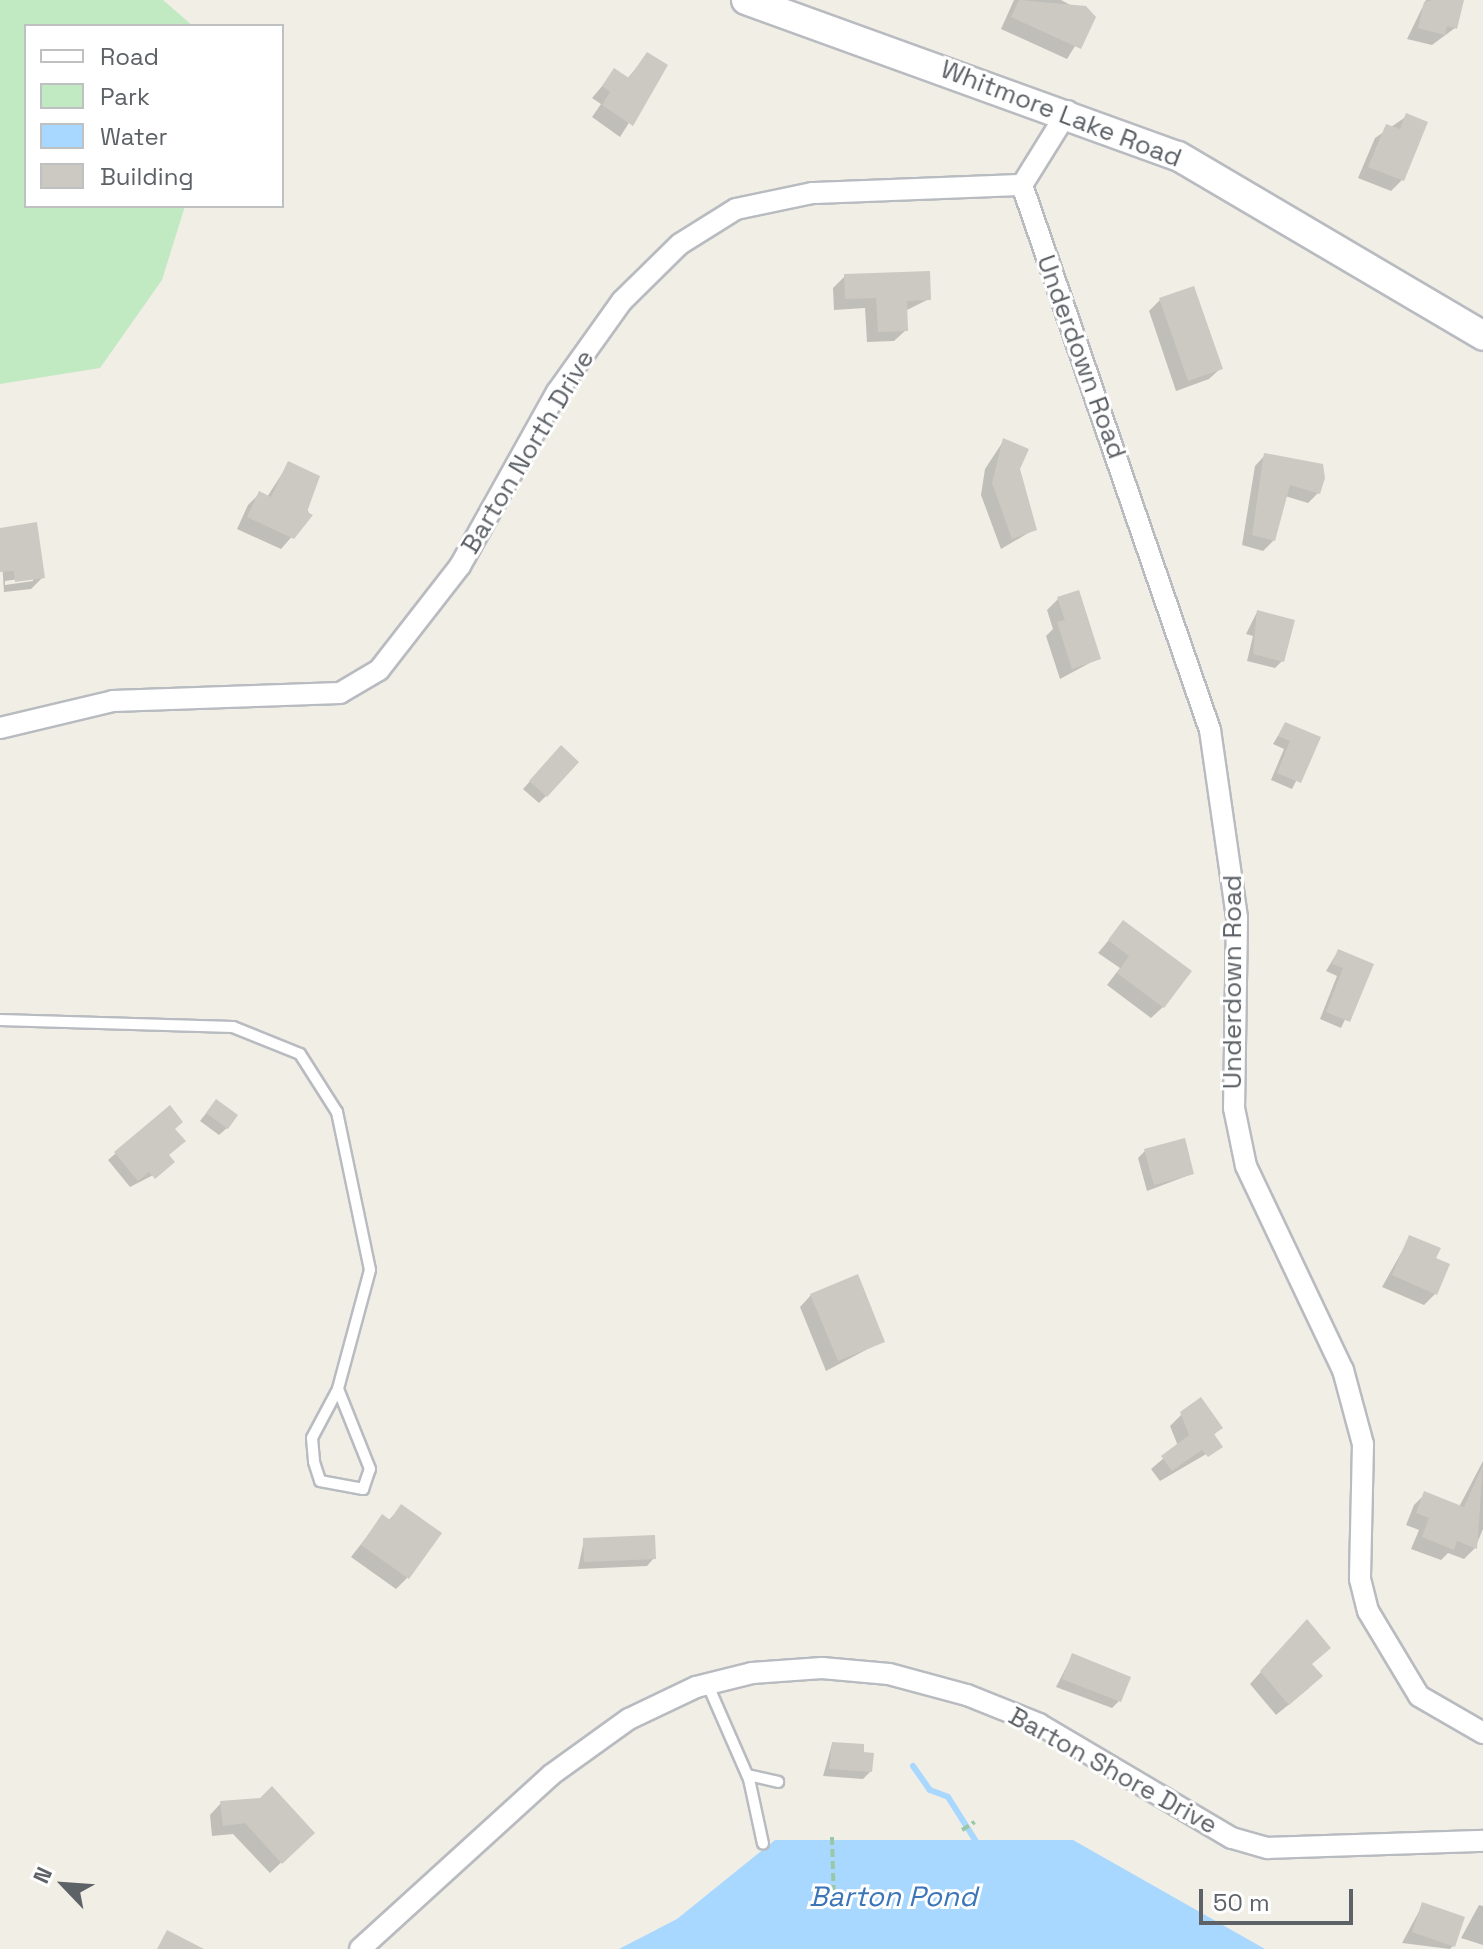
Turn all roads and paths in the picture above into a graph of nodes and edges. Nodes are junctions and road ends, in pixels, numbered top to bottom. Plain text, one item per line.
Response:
1 (746, 0) edge
2 (1068, 111) junction
3 (1022, 185) junction
4 (1483, 336) edge
5 (0, 728) edge
6 (0, 1020) edge
7 (338, 1389) junction
8 (707, 1683) junction
9 (1483, 1733) edge
10 (748, 1775) junction
11 (778, 1782) dead end
12 (975, 1822) dead end
13 (962, 1830) dead end
14 (832, 1837) dead end
15 (1483, 1841) edge
16 (763, 1844) dead end
17 (834, 1905) dead end
18 (360, 1949) edge

1 - 2 street, Whitmore Lake Road
2 - 3 street
2 - 4 street, Whitmore Lake Road
3 - 5 street, Barton North Drive
3 - 9 street, Underdown Road
6 - 7 lane
7 - 7 lane
8 - 10 lane
8 - 15 street, Barton Shore Drive
8 - 18 street, Barton Shore Drive
10 - 11 lane
10 - 16 lane
12 - 13 path
14 - 17 path

